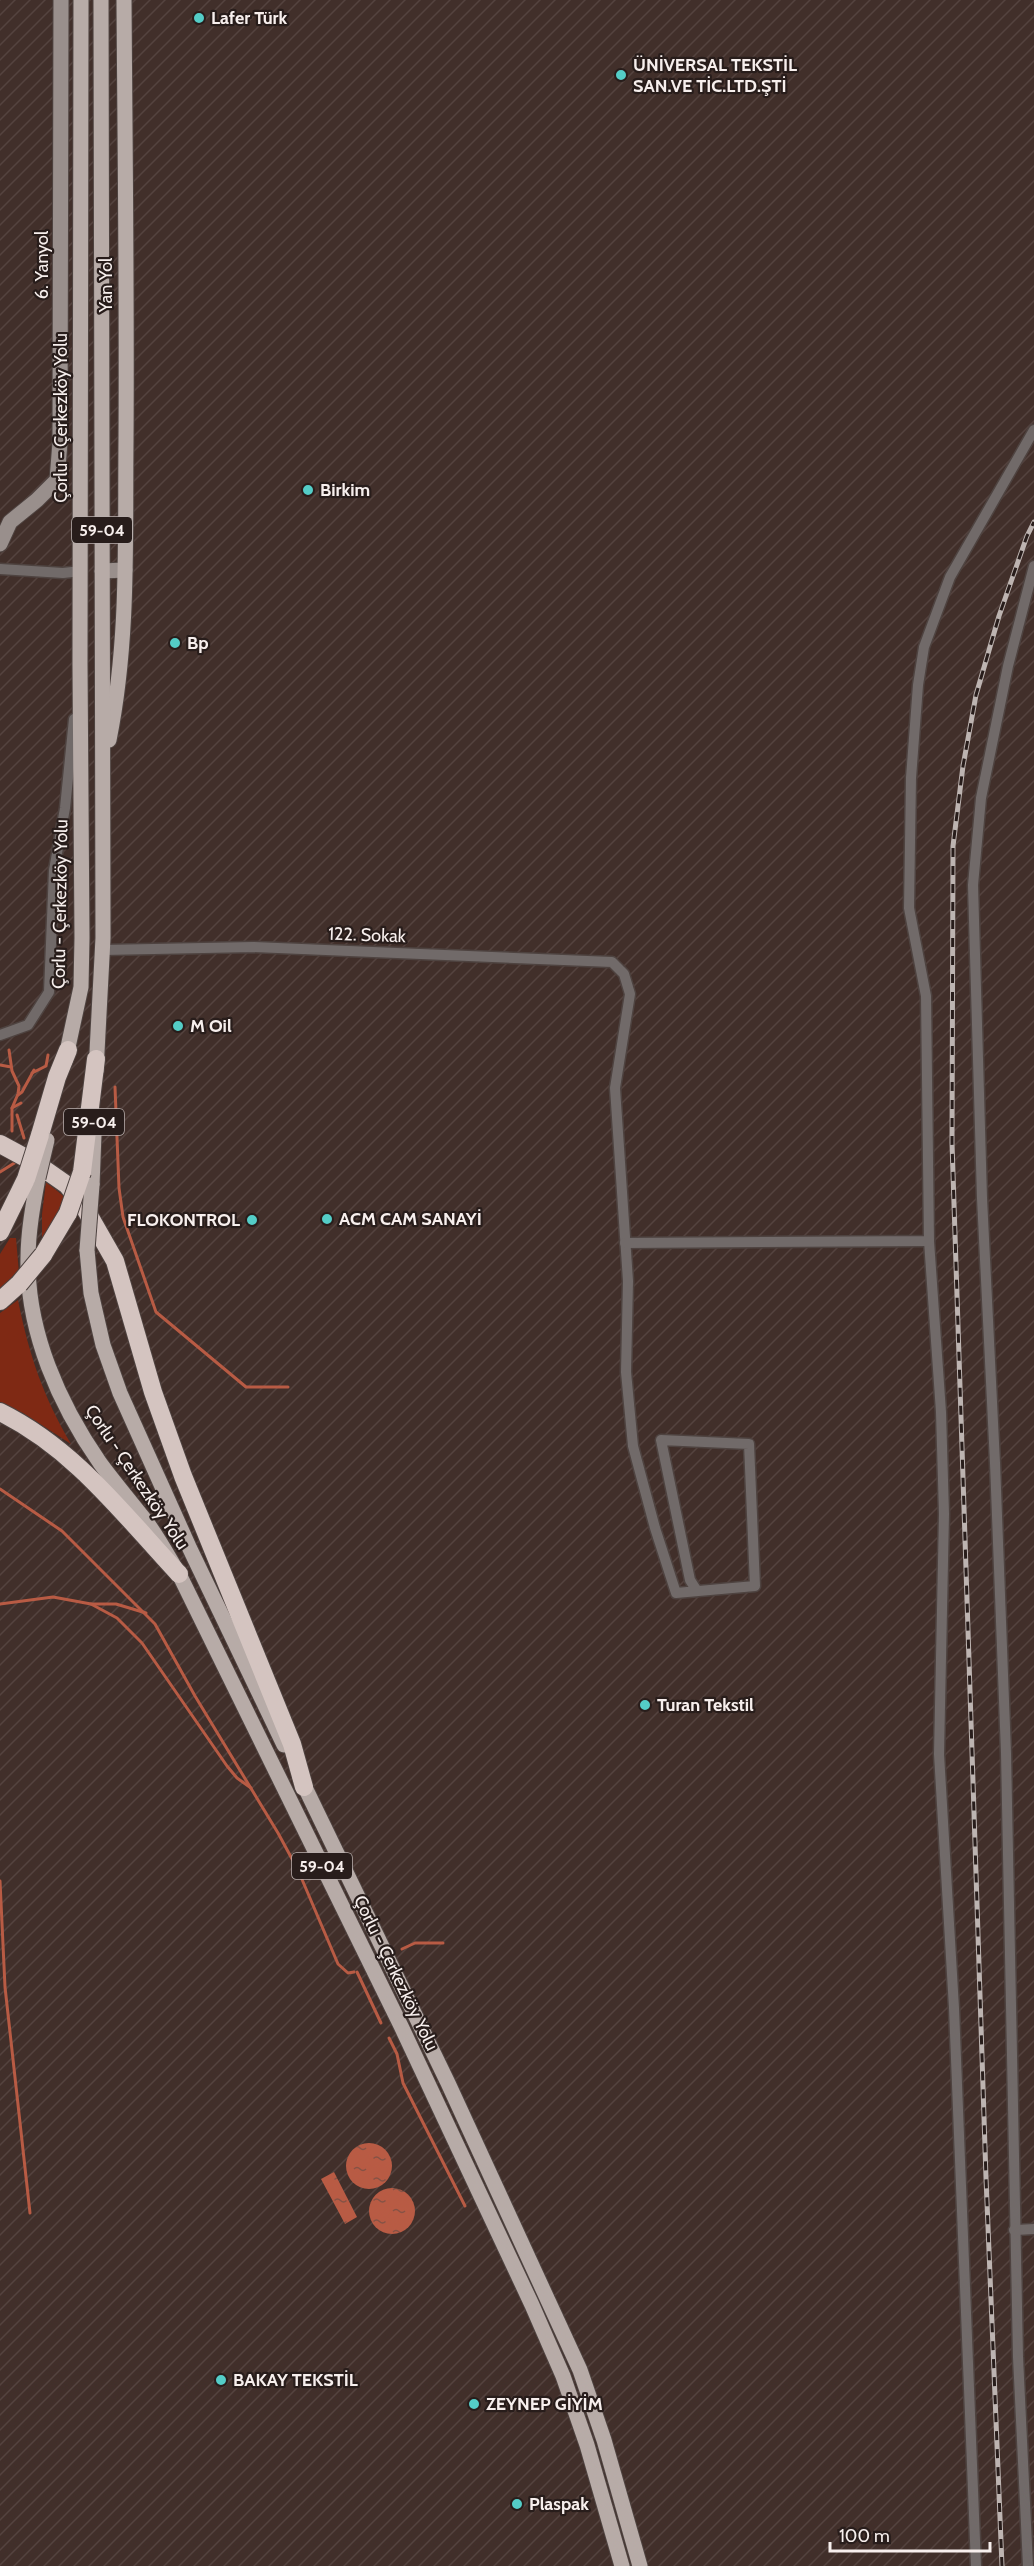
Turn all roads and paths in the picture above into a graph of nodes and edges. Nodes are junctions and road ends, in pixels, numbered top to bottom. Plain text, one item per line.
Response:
1 (61, 0) edge
2 (81, 0) edge
3 (101, 0) edge
4 (124, 0) edge
5 (1034, 430) edge
6 (0, 544) edge
7 (1034, 566) edge
8 (0, 569) edge
9 (125, 570) junction
10 (81, 571) junction
11 (102, 571) junction
12 (80, 664) junction
13 (102, 779) junction
14 (103, 950) junction
15 (0, 1035) edge
16 (68, 1050) joint
17 (96, 1059) joint
18 (0, 1144) edge
19 (32, 1178) junction
20 (87, 1179) junction
21 (0, 1232) edge
22 (928, 1241) junction
23 (626, 1243) junction
24 (0, 1300) edge
25 (0, 1412) edge
26 (179, 1574) junction
27 (697, 1591) junction
28 (304, 1786) junction
29 (1034, 2229) edge
30 (1014, 2230) junction
31 (622, 2566) edge
32 (640, 2566) edge
33 (976, 2566) edge
34 (1028, 2566) edge

1 - 6 main road, 6. Yanyol
2 - 10 main road, Çorlu - Çerkezköy Yolu / 59-04
3 - 11 main road, 59-04
4 - 9 main road, Yan Yol
5 - 22 street
7 - 30 street
8 - 10 street
9 - 11 main road
9 - 13 main road, Yan Yol
10 - 11 main road
10 - 12 main road, Çorlu - Çerkezköy Yolu / 59-04
11 - 13 main road, 59-04
12 - 15 street
12 - 16 main road, Çorlu - Çerkezköy Yolu / 59-04
13 - 14 main road, 59-04
14 - 17 main road, 59-04
14 - 23 street, 122. Sokak
16 - 19 highway, bridge
17 - 20 highway
18 - 28 highway
19 - 21 highway
19 - 26 main road, Çorlu - Çerkezköy Yolu / 59-04
20 - 24 highway, bridge
20 - 28 main road, Çorlu - Çerkezköy Yolu / 59-04, bridge
22 - 23 street
22 - 33 street
23 - 27 street
25 - 26 highway
26 - 31 main road, Çorlu - Çerkezköy Yolu / 59-04
27 - 27 street
28 - 32 main road, Çorlu - Çerkezköy Yolu / 59-04
29 - 30 street
30 - 34 street

